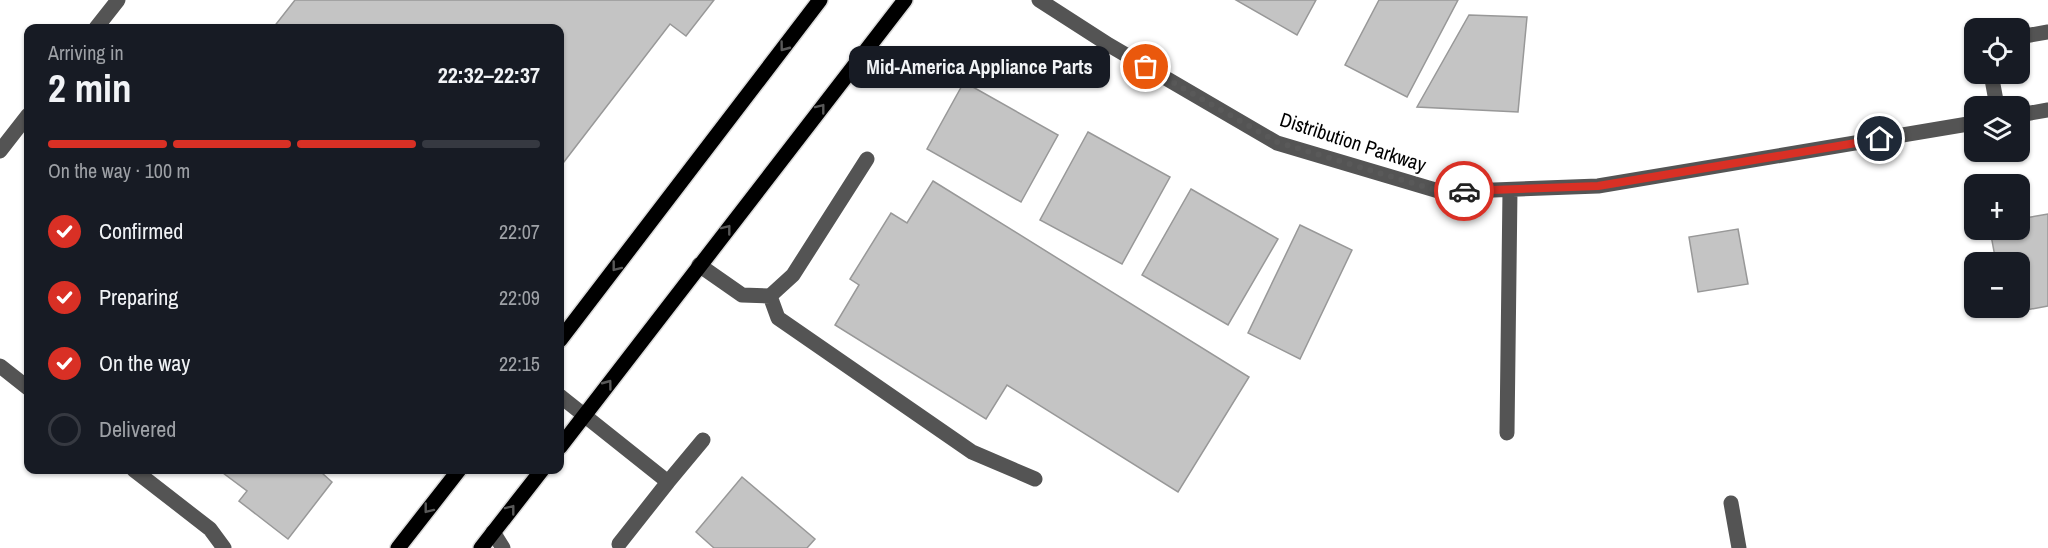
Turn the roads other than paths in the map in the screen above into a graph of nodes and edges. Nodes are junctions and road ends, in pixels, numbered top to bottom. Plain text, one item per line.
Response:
1 (118, 0) edge
2 (819, 0) edge
3 (905, 0) edge
4 (1039, 0) edge
5 (99, 24) edge
6 (2048, 32) edge
7 (2030, 35) edge
8 (2048, 110) edge
9 (2030, 113) edge
10 (24, 120) edge
11 (1964, 125) edge
12 (0, 151) edge
13 (867, 159) dead end
14 (1510, 190) junction
15 (699, 264) junction
16 (770, 296) junction
17 (564, 335) edge
18 (0, 366) edge
19 (24, 385) edge
20 (564, 399) edge
21 (584, 415) junction
22 (1507, 433) dead end
23 (703, 440) dead end
24 (564, 442) edge
25 (139, 474) edge
26 (456, 474) edge
27 (539, 474) edge
28 (1035, 479) dead end
29 (668, 482) junction
30 (1731, 503) dead end
31 (493, 532) junction
32 (619, 544) dead end
33 (224, 548) edge
34 (398, 548) edge
35 (481, 548) edge
36 (503, 548) edge
37 (1739, 548) edge

1 - 5 street
2 -> 17 main road
15 -> 3 main road
4 - 14 street, Distribution Parkway
6 - 7 street
8 - 9 street
10 - 12 street
11 - 14 street, Distribution Parkway
13 - 16 street
14 - 22 street
15 - 16 street
21 -> 15 main road
16 - 28 street
18 - 19 street
20 - 21 street
21 - 24 main road
21 - 29 street
23 - 29 street
25 - 33 street
26 -> 34 main road
31 -> 27 main road
29 - 32 street
30 - 37 street
31 - 35 main road
31 - 36 street

